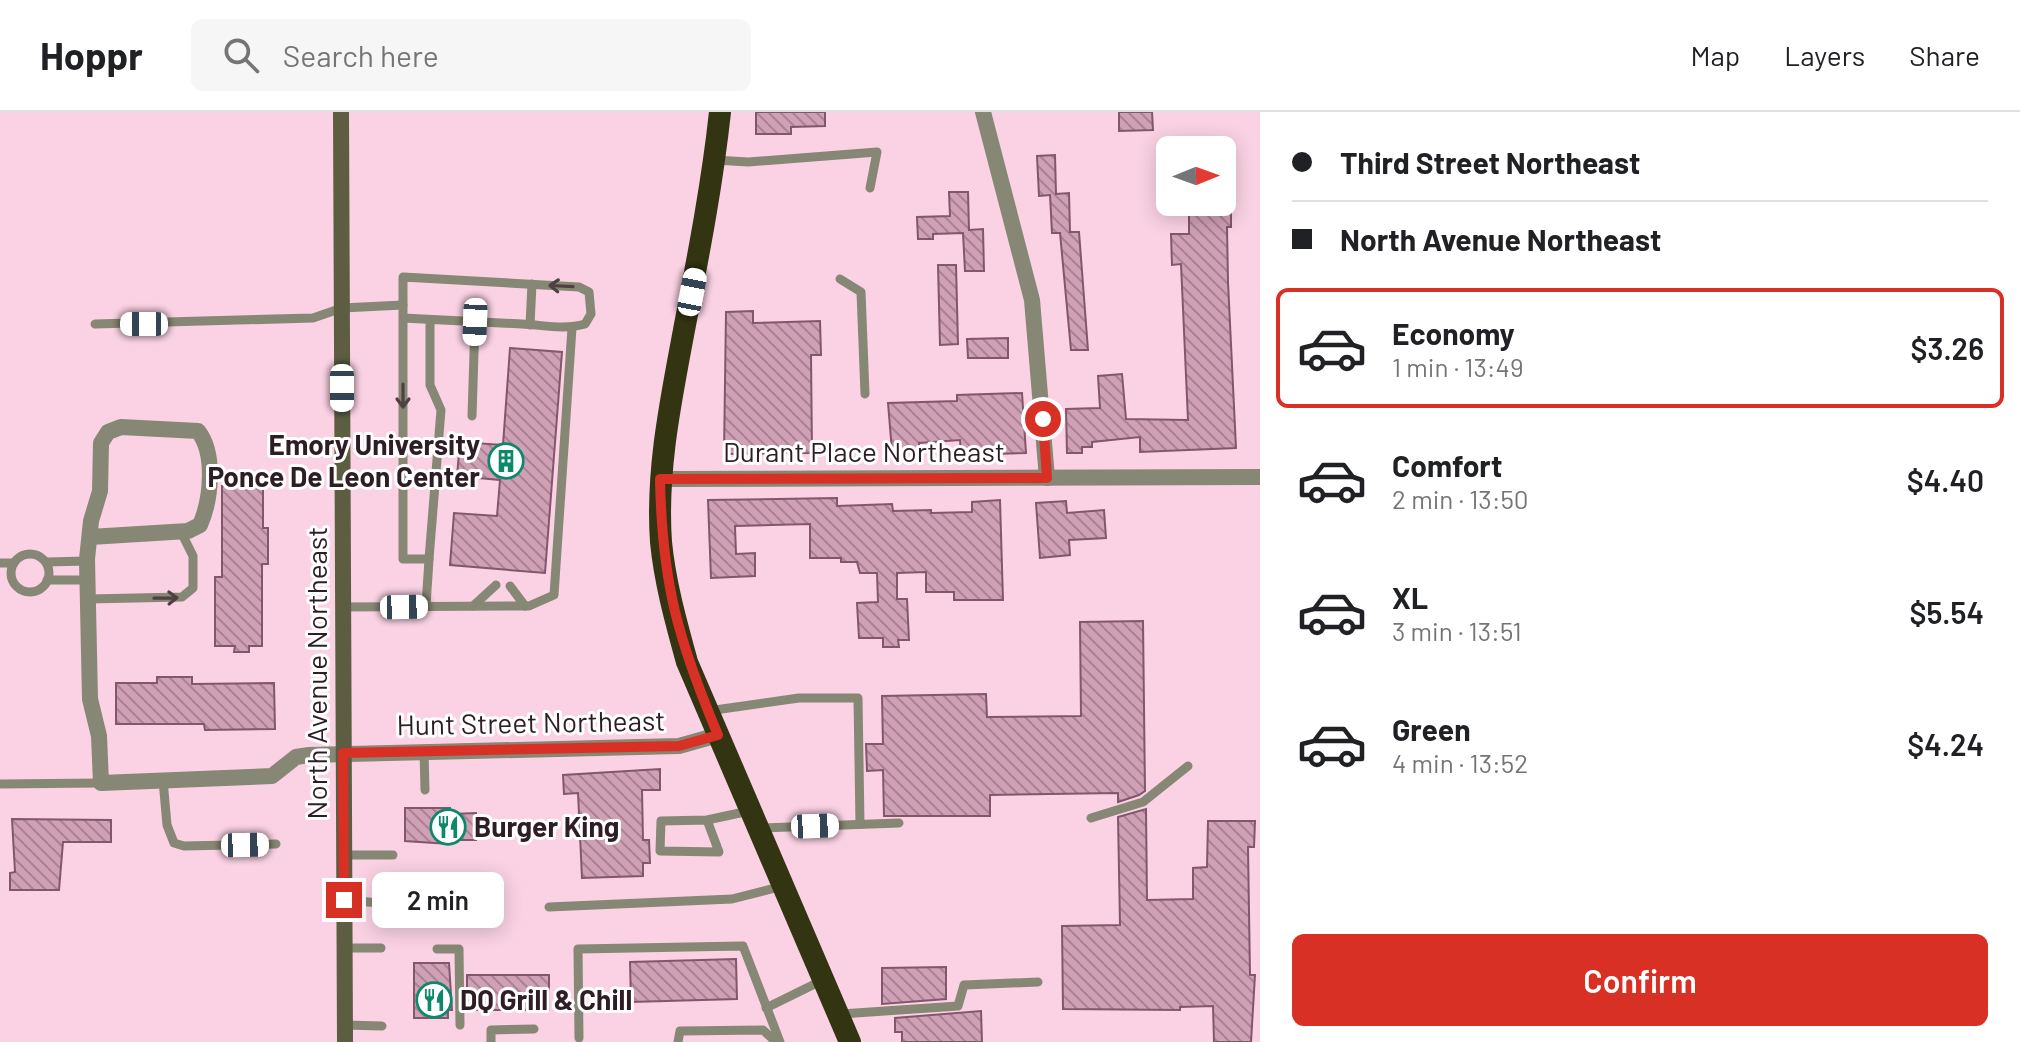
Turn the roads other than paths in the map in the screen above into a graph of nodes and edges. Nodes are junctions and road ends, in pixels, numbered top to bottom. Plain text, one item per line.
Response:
1 (341, 112) edge
2 (720, 112) edge
3 (983, 112) edge
4 (715, 160) junction
5 (870, 188) dead end
6 (840, 279) dead end
7 (532, 284) junction
8 (403, 305) junction
9 (342, 308) junction
10 (403, 318) junction
11 (430, 320) junction
12 (475, 322) junction
13 (95, 324) dead end
14 (530, 325) junction
15 (572, 328) junction
16 (865, 394) dead end
17 (472, 416) dead end
18 (1260, 477) edge
19 (1047, 478) junction
20 (660, 479) junction
21 (181, 532) junction
22 (90, 537) junction
23 (429, 559) junction
24 (87, 561) junction
25 (46, 562) junction
26 (0, 563) edge
27 (14, 563) junction
28 (47, 580) junction
29 (88, 580) junction
30 (0, 581) edge
31 (12, 581) junction
32 (496, 585) dead end
33 (510, 586) dead end
34 (88, 599) junction
35 (426, 606) junction
36 (473, 606) junction
37 (525, 606) junction
38 (342, 607) junction
39 (708, 711) junction
40 (718, 735) junction
41 (424, 751) junction
42 (343, 753) junction
43 (1188, 766) dead end
44 (163, 780) junction
45 (101, 783) junction
46 (0, 784) edge
47 (425, 790) dead end
48 (1091, 818) dead end
49 (707, 820) junction
50 (754, 820) junction
51 (899, 823) dead end
52 (860, 824) junction
53 (276, 844) dead end
54 (343, 855) junction
55 (393, 855) dead end
56 (783, 886) junction
57 (344, 900) junction
58 (380, 903) dead end
59 (549, 907) dead end
60 (344, 948) junction
61 (381, 948) dead end
62 (437, 949) dead end
63 (823, 980) junction
64 (1038, 982) dead end
65 (766, 1008) junction
66 (837, 1014) junction
67 (460, 1025) dead end
68 (382, 1026) dead end
69 (534, 1029) dead end
70 (345, 1034) edge
71 (579, 1038) dead end
72 (491, 1042) edge
73 (678, 1042) edge
74 (778, 1042) edge
75 (850, 1042) edge

1 - 9 main road, North Avenue Northeast
2 - 4 highway
3 - 19 street
4 - 5 lane
4 - 20 highway
6 - 16 lane
7 - 8 lane
7 - 14 lane
15 -> 7 lane
8 - 9 lane
8 - 10 lane
9 - 13 lane
9 - 38 main road, North Avenue Northeast
10 - 11 lane
10 -> 23 lane
11 - 12 lane
11 - 23 lane
12 - 14 lane
12 - 17 lane
14 - 15 lane
15 - 37 lane
18 - 19 street, Durant Place Northeast
19 - 20 street, Durant Place Northeast
20 - 39 highway
21 - 22 street
21 - 22 street
34 -> 21 lane
22 - 24 street
23 - 35 lane
24 - 25 lane
24 - 29 street
25 - 27 lane
25 - 28 lane
26 - 27 lane
27 - 31 lane
28 - 29 lane
28 - 31 lane
29 - 34 street
30 - 31 lane
32 - 36 lane
33 - 37 lane
34 - 45 street
35 - 36 lane
35 - 38 lane
36 - 37 lane
38 - 42 main road, North Avenue Northeast
39 - 40 highway
39 - 52 lane
40 - 41 street, Hunt Street Northeast
40 - 50 highway
41 - 42 street, Hunt Street Northeast
41 - 47 lane
42 - 44 street, Hunt Street Northeast
42 - 54 main road, North Avenue Northeast
43 - 48 lane
44 - 45 street, Hunt Street Northeast
44 - 53 lane
45 - 46 lane
49 - 49 lane
49 - 50 lane
50 - 52 lane
50 - 56 highway
51 - 52 lane
54 - 55 lane
54 - 57 main road, North Avenue Northeast
56 - 59 lane
56 - 63 highway
57 - 58 lane
57 - 60 main road, North Avenue Northeast
60 - 61 lane
60 - 70 main road, North Avenue Northeast
62 - 67 lane
63 - 65 lane
63 - 66 highway
64 - 66 lane
65 - 71 lane
65 - 74 lane
66 - 75 highway
68 - 70 lane
69 - 72 lane
73 - 74 lane

